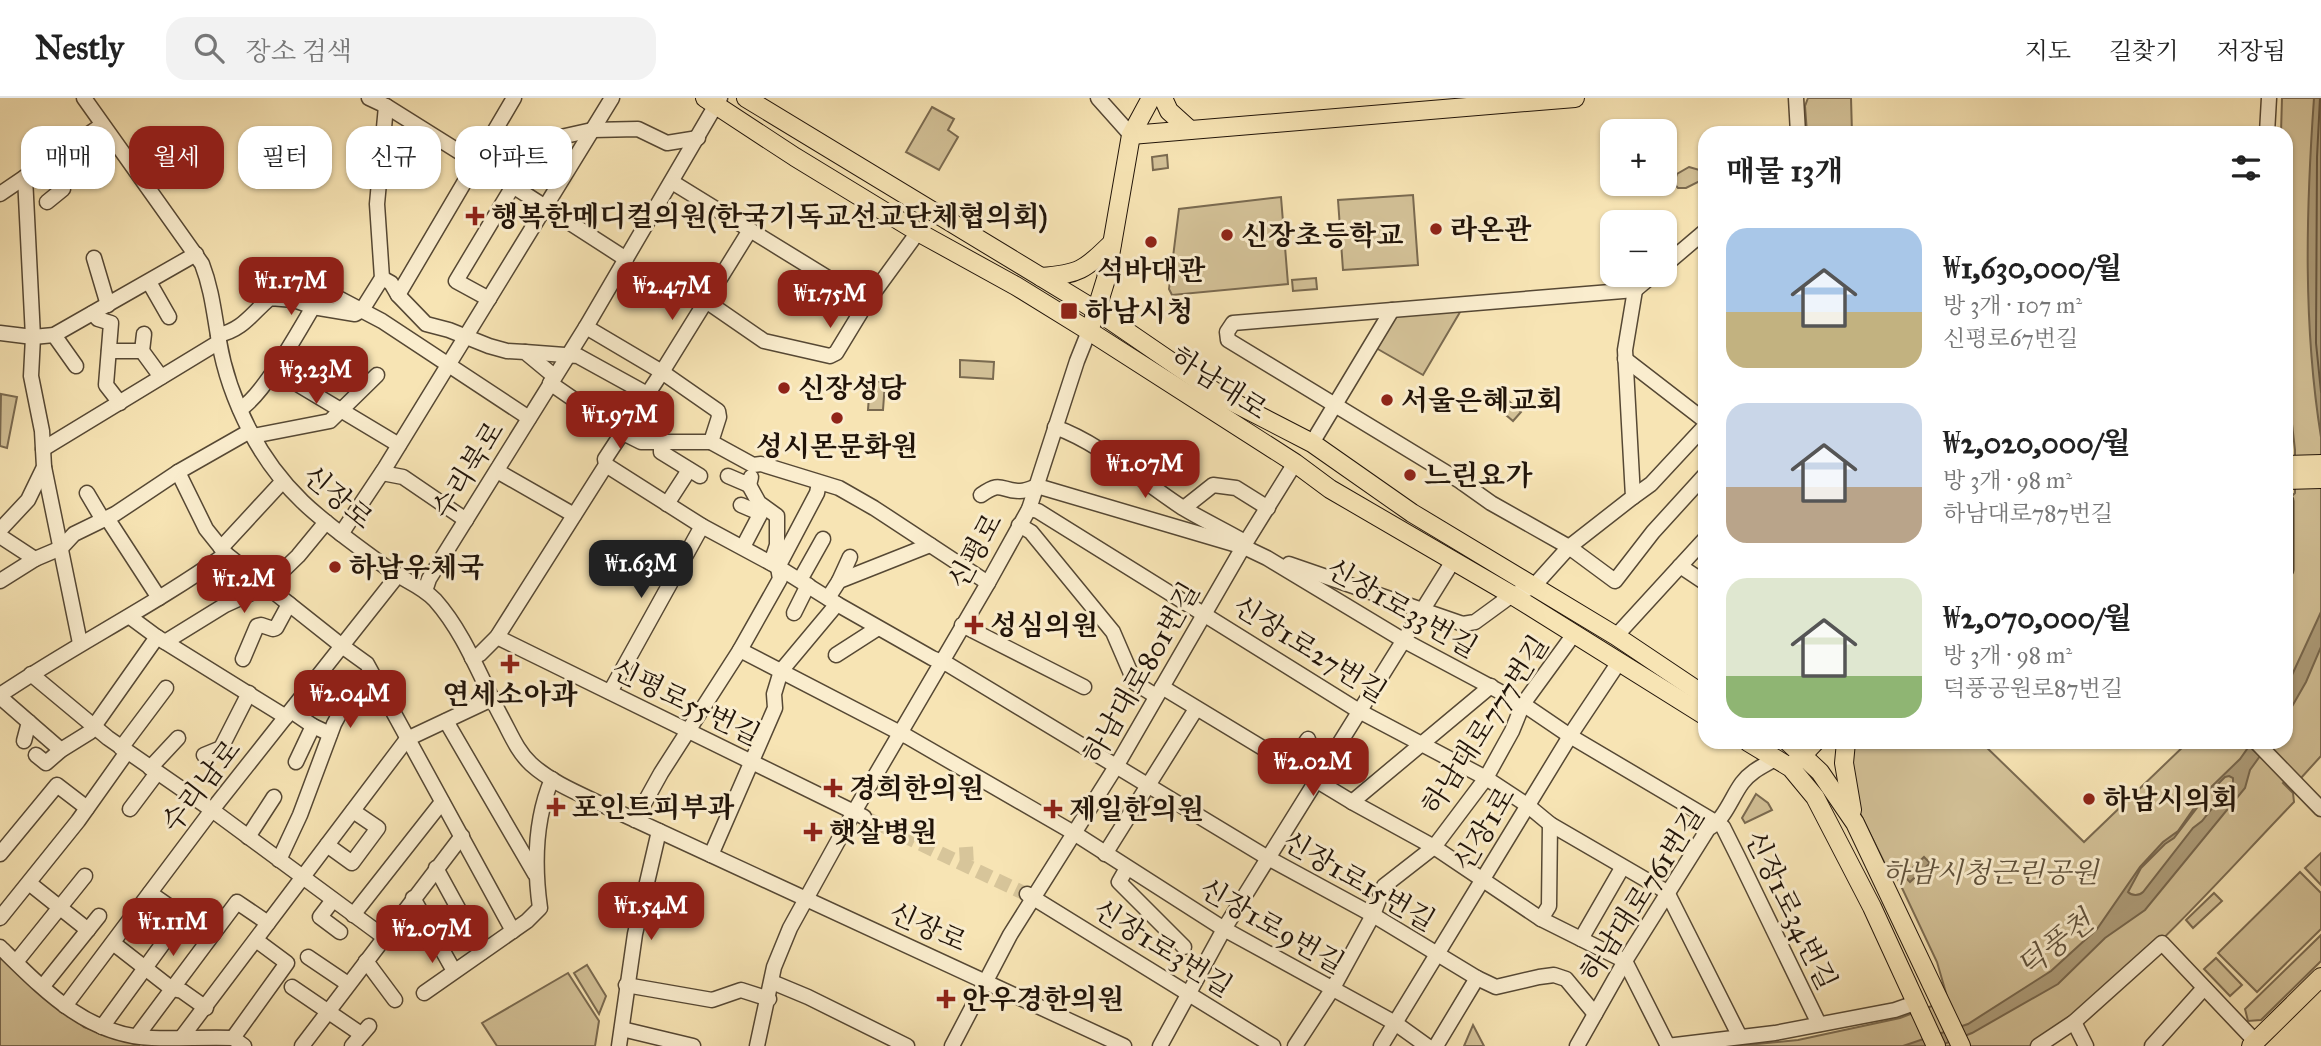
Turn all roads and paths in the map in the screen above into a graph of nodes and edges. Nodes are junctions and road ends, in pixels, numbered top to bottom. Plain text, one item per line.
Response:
1 (84, 98) edge
2 (369, 98) edge
3 (514, 98) edge
4 (612, 98) edge
5 (746, 98) edge
6 (1098, 98) edge
7 (1151, 98) edge
8 (1163, 98) edge
9 (1575, 98) edge
10 (1796, 98) edge
11 (2269, 98) edge
12 (714, 100) edge
13 (386, 106) junction
14 (102, 125) joint
15 (498, 126) edge
16 (1798, 126) edge
17 (2267, 126) edge
18 (592, 130) junction
19 (1190, 130) junction
20 (572, 134) edge
21 (1131, 135) junction
22 (698, 138) junction
23 (455, 149) edge
24 (21, 180) edge
25 (672, 182) junction
26 (26, 189) edge
27 (63, 189) edge
28 (461, 189) edge
29 (511, 189) edge
30 (518, 189) edge
31 (0, 194) edge
32 (47, 202) dead end
33 (545, 206) junction
34 (750, 230) junction
35 (918, 232) junction
36 (1698, 237) edge
37 (1112, 243) junction
38 (196, 254) junction
39 (1677, 255) edge
40 (94, 258) dead end
41 (626, 259) junction
42 (1041, 277) junction
43 (382, 278) junction
44 (149, 282) junction
45 (1639, 287) edge
46 (1635, 290) junction
47 (398, 295) junction
48 (489, 299) junction
49 (706, 301) junction
50 (867, 302) junction
51 (108, 305) junction
52 (313, 307) junction
53 (362, 310) junction
54 (1392, 310) junction
55 (1097, 311) junction
56 (93, 313) junction
57 (169, 317) dead end
58 (586, 327) junction
59 (1089, 331) junction
60 (0, 333) edge
61 (144, 334) dead end
62 (54, 335) junction
63 (33, 337) junction
64 (219, 338) junction
65 (465, 338) junction
66 (108, 351) junction
67 (142, 351) junction
68 (525, 352) junction
69 (569, 355) junction
70 (1625, 359) junction
71 (448, 365) junction
72 (76, 366) dead end
73 (274, 370) junction
74 (662, 372) junction
75 (377, 375) dead end
76 (161, 377) junction
77 (552, 380) junction
78 (647, 394) junction
79 (120, 403) junction
80 (1334, 406) junction
81 (240, 408) junction
82 (342, 411) junction
83 (1698, 415) edge
84 (529, 418) junction
85 (1055, 427) junction
86 (621, 432) junction
87 (1698, 433) edge
88 (251, 434) junction
89 (712, 442) junction
90 (661, 443) junction
91 (1312, 443) junction
92 (399, 445) junction
93 (43, 449) junction
94 (1295, 463) junction
95 (2321, 464) edge
96 (606, 465) junction
97 (752, 465) junction
98 (44, 467) junction
99 (496, 471) junction
100 (2293, 471) edge
101 (178, 472) junction
102 (382, 473) junction
103 (2293, 473) edge
104 (729, 476) dead end
105 (2321, 479) edge
106 (282, 482) junction
107 (1698, 482) edge
108 (819, 483) junction
109 (749, 485) junction
110 (1037, 486) junction
111 (87, 494) dead end
112 (981, 495) dead end
113 (1633, 497) junction
114 (667, 504) junction
115 (741, 505) dead end
116 (764, 507) junction
117 (1184, 508) junction
118 (1268, 508) junction
119 (1029, 509) junction
120 (574, 515) junction
121 (105, 519) junction
122 (466, 520) junction
123 (326, 522) junction
124 (702, 526) junction
125 (1019, 526) junction
126 (0, 530) edge
127 (341, 534) junction
128 (0, 537) edge
129 (823, 539) dead end
130 (930, 545) junction
131 (1245, 545) junction
132 (1698, 546) edge
133 (743, 547) junction
134 (1569, 547) junction
135 (61, 548) junction
136 (223, 551) junction
137 (850, 557) dead end
138 (1267, 558) junction
139 (35, 559) junction
140 (1453, 561) junction
141 (775, 565) junction
142 (1680, 566) junction
143 (398, 575) junction
144 (1698, 578) edge
145 (0, 581) edge
146 (839, 581) junction
147 (804, 583) junction
148 (988, 583) junction
149 (267, 586) junction
150 (1533, 587) junction
151 (425, 590) junction
152 (1512, 595) junction
153 (159, 598) junction
154 (832, 601) junction
155 (289, 604) junction
156 (1422, 610) junction
157 (794, 613) dead end
158 (1205, 613) junction
159 (130, 617) junction
160 (962, 625) junction
161 (878, 628) junction
162 (1574, 634) junction
163 (1616, 636) junction
164 (497, 637) junction
165 (161, 639) junction
166 (1403, 640) junction
167 (80, 643) junction
168 (342, 646) junction
169 (740, 650) junction
170 (836, 655) dead end
171 (472, 658) junction
172 (243, 659) dead end
173 (1619, 662) junction
174 (940, 663) junction
175 (781, 671) junction
176 (370, 672) junction
177 (31, 674) junction
178 (316, 678) junction
179 (1491, 686) junction
180 (1084, 687) dead end
181 (166, 688) dead end
182 (1698, 689) edge
183 (1159, 691) junction
184 (610, 692) junction
185 (249, 693) junction
186 (0, 696) edge
187 (348, 698) junction
188 (492, 699) junction
189 (1523, 704) junction
190 (1196, 709) junction
191 (1359, 711) junction
192 (1698, 711) edge
193 (288, 714) junction
194 (446, 721) junction
195 (29, 722) junction
196 (313, 726) junction
197 (95, 727) junction
198 (687, 731) junction
199 (900, 733) junction
200 (330, 734) junction
201 (1570, 736) junction
202 (178, 738) dead end
203 (407, 739) junction
204 (1308, 739) dead end
205 (24, 741) dead end
206 (1421, 744) junction
207 (1760, 749) edge
208 (1795, 749) edge
209 (1801, 749) edge
210 (1846, 749) edge
211 (2263, 749) edge
212 (61, 750) junction
213 (124, 750) junction
214 (36, 755) dead end
215 (204, 755) dead end
216 (752, 761) junction
217 (296, 762) dead end
218 (1783, 763) junction
219 (1117, 765) junction
220 (1290, 765) junction
221 (153, 771) junction
222 (1486, 778) junction
223 (552, 779) junction
224 (1317, 779) junction
225 (1149, 786) junction
226 (1815, 796) junction
227 (274, 797) dead end
228 (1841, 800) junction
229 (442, 802) junction
230 (1352, 802) junction
231 (1528, 805) junction
232 (87, 808) junction
233 (130, 809) dead end
234 (2321, 809) edge
235 (212, 810) junction
236 (353, 811) junction
237 (859, 814) junction
238 (635, 820) junction
239 (1717, 823) junction
240 (1855, 823) junction
241 (1550, 824) junction
242 (659, 831) junction
243 (1074, 833) junction
244 (462, 836) junction
245 (248, 837) junction
246 (327, 845) junction
247 (1434, 848) junction
248 (0, 854) edge
249 (1105, 854) junction
250 (711, 855) junction
251 (1268, 858) junction
252 (279, 860) junction
253 (1127, 868) junction
254 (1622, 868) junction
255 (436, 869) junction
256 (85, 876) dead end
257 (302, 876) junction
258 (536, 876) junction
259 (1482, 879) junction
260 (29, 883) junction
261 (1667, 892) junction
262 (150, 893) junction
263 (1030, 895) junction
264 (413, 898) junction
265 (807, 898) junction
266 (333, 900) junction
267 (60, 908) junction
268 (354, 915) junction
269 (1373, 915) junction
270 (99, 916) dead end
271 (0, 918) edge
272 (1541, 919) junction
273 (268, 923) junction
274 (1224, 929) junction
275 (88, 930) junction
276 (340, 932) dead end
277 (513, 932) junction
278 (384, 937) junction
279 (1581, 939) junction
280 (257, 940) junction
281 (113, 943) junction
282 (0, 947) edge
283 (1184, 947) dead end
284 (482, 952) junction
285 (1437, 954) junction
286 (308, 957) dead end
287 (366, 961) junction
288 (1625, 961) junction
289 (16, 962) junction
290 (145, 968) junction
291 (454, 971) junction
292 (2321, 977) edge
293 (1477, 978) junction
294 (986, 981) junction
295 (772, 982) junction
296 (348, 984) junction
297 (626, 985) junction
298 (43, 986) junction
299 (292, 987) dead end
300 (1333, 988) junction
301 (2204, 988) junction
302 (173, 989) junction
303 (1188, 992) junction
304 (424, 993) dead end
305 (769, 999) junction
306 (395, 1000) dead end
307 (65, 1006) junction
308 (1917, 1006) junction
309 (206, 1008) junction
310 (328, 1010) junction
311 (1595, 1014) junction
312 (2074, 1022) junction
313 (1395, 1024) junction
314 (1819, 1024) junction
315 (102, 1027) junction
316 (622, 1029) junction
317 (364, 1035) edge
318 (137, 1036) junction
319 (182, 1037) junction
320 (1740, 1037) junction
321 (238, 1042) edge
322 (2253, 1044) edge
323 (1427, 1045) edge
324 (302, 1046) edge
325 (352, 1046) edge
326 (619, 1046) edge
327 (692, 1046) edge
328 (757, 1046) edge
329 (907, 1046) edge
330 (952, 1046) edge
331 (1124, 1046) edge
332 (1160, 1046) edge
333 (1273, 1046) edge
334 (1295, 1046) edge
335 (1381, 1046) edge
336 (1577, 1046) edge
337 (1668, 1046) edge
338 (1936, 1046) edge
339 (1961, 1046) edge
340 (2038, 1046) edge
341 (2086, 1046) edge
342 (2152, 1046) edge

1 - 14 street, 신장로
2 - 13 street
3 - 15 street
4 - 18 street
5 - 42 main road, 하남대로
6 - 21 street
7 - 21 main road, 신평로
8 - 19 main road
9 - 19 main road
10 - 16 street
11 - 17 street
12 - 22 street, 수리북로
12 - 35 main road, 하남대로
13 - 23 street
13 - 43 street
14 - 38 street, 신장로
18 - 20 street
18 - 22 street
18 - 33 street
19 - 21 main road
21 - 37 main road, 신평로
22 - 25 street, 수리북로
24 - 31 street
25 - 34 street
25 - 41 street, 수리북로
26 - 63 street
27 - 32 street
28 - 47 street
29 - 48 street
30 - 33 street
33 - 41 street
33 - 48 street
34 - 49 street
34 - 50 street
35 - 50 street
35 - 59 main road, 하남대로
36 - 39 street
37 - 42 main road
37 - 55 main road, 신평로
38 - 44 street
38 - 64 street, 신장로
40 - 51 street
41 - 58 street, 수리북로
42 - 55 main road, 하남대로
43 - 47 street
43 - 53 street
44 - 51 street
44 - 57 street
45 - 46 street
46 - 54 street
46 - 70 street
47 - 65 street
48 - 65 street
49 - 50 street
49 - 74 street
51 - 56 street
52 - 53 street
52 - 53 street
52 - 64 street
52 - 73 street
53 - 71 street
54 - 80 street
54 - 80 street
55 - 59 main road, 신평로
55 - 91 main road, 하남대로
56 - 62 street
56 - 66 street
58 - 69 street, 수리북로
58 - 74 street
59 - 85 street, 신평로
59 - 94 main road, 하남대로
60 - 63 street
61 - 67 street
62 - 63 street
62 - 72 street
63 - 93 street
64 - 76 street
64 - 81 street, 신장로
65 - 68 street
65 - 71 street
66 - 67 street
66 - 79 street
67 - 76 street
68 - 69 street
68 - 77 street
69 - 77 street, 수리북로
69 - 78 street
70 - 83 street
70 - 113 street
71 - 84 street
71 - 92 street
73 - 81 street
73 - 82 street
74 - 78 street
74 - 89 street
75 - 82 street
76 - 79 street
77 - 84 street, 수리북로
77 - 86 street
78 - 86 street
79 - 93 street
80 - 91 street
80 - 134 street
81 - 88 street, 신장로
82 - 88 street
82 - 92 street
84 - 99 street, 수리북로
85 - 110 street, 신평로
85 - 117 street, 신장1로33번길
86 - 90 street
86 - 96 street
87 - 113 street
88 - 101 street
88 - 106 street, 신장로
89 - 90 street
89 - 97 street
90 - 114 street
91 - 150 main road, 하남대로
92 - 102 street
93 - 98 street
94 - 118 street, 하남대로801번길
94 - 140 main road, 하남대로
95 - 100 main road
96 - 114 street, 신장1로15번길
96 - 120 street
97 - 108 street
97 - 109 street
98 - 126 street
98 - 135 street
99 - 120 street
99 - 122 street, 수리북로
101 - 121 street
101 - 136 street
102 - 122 street
102 - 127 street
103 - 105 main road
104 - 109 street
106 - 123 street, 신장로
106 - 136 street
107 - 134 street
108 - 130 street
108 - 141 street
109 - 116 street
110 - 112 street
110 - 119 street, 신평로
110 - 131 street
111 - 121 street
113 - 134 street
114 - 124 street, 신장1로15번길
115 - 116 street
116 - 133 street
116 - 141 street
117 - 118 street
117 - 131 street, 신장1로33번길
118 - 131 street, 하남대로801번길
119 - 125 street, 신평로
119 - 158 street, 신장1로27번길
120 - 164 street
121 - 135 street
121 - 153 street
122 - 151 street, 수리북로
123 - 127 street, 신장로
123 - 149 street
124 - 133 street, 신장1로15번길
124 - 184 street
125 - 148 street, 신평로
125 - 183 street
127 - 143 street, 신장로
128 - 139 street
129 - 147 street
130 - 146 street
130 - 148 street
131 - 138 street, 신장1로33번길
131 - 158 street, 하남대로801번길
132 - 142 street
133 - 141 street, 신장1로15번길
134 - 150 street
135 - 139 street
135 - 167 street
136 - 149 street
136 - 153 street
137 - 146 street
138 - 156 street
138 - 166 street, 신장1로33번길
139 - 145 street
140 - 152 main road, 하남대로
140 - 156 street
141 - 147 street, 신장1로15번길
141 - 169 street
142 - 144 street
142 - 163 street
143 - 151 street, 신장로
143 - 168 street, 수리남로
146 - 154 street
147 - 154 street, 신장1로15번길
147 - 157 street
148 - 160 street, 신평로
149 - 155 street
149 - 165 street
150 - 152 street
150 - 163 main road, 하남대로
151 - 171 street, 신장로
152 - 156 street
152 - 162 main road, 하남대로
153 - 159 street
154 - 161 street, 신장1로15번길
154 - 175 street
155 - 168 street
155 - 172 street
156 - 166 street
158 - 183 street, 하남대로801번길
158 - 191 street, 신장1로27번길
159 - 165 street
159 - 167 street
160 - 174 street, 신평로
160 - 180 street
161 - 170 street
161 - 174 street, 신장1로15번길
162 - 173 main road, 하남대로
162 - 189 street, 하남대로777번길
163 - 182 main road, 하남대로
164 - 171 street
164 - 184 street, 신평로55번길
165 - 185 street
165 - 197 street
166 - 179 street, 신장1로33번길
166 - 191 street
167 - 177 street
168 - 176 street
168 - 178 street, 수리남로
169 - 175 street, 신장1로9번길
169 - 198 street
171 - 188 street, 신장로
173 - 192 main road, 하남대로
173 - 201 street, 신장1로
174 - 199 street, 신평로
174 - 219 street, 신장1로15번길
175 - 199 street, 신장1로9번길
175 - 216 street
176 - 187 street
176 - 203 street
177 - 186 street
177 - 197 street
178 - 187 street
178 - 193 street, 수리남로
179 - 189 street, 신장1로33번길
179 - 206 street
181 - 213 street
183 - 190 street
183 - 219 street, 하남대로801번길
184 - 198 street, 신평로55번길
185 - 193 street
185 - 215 street
186 - 195 street
187 - 200 street
188 - 194 street
188 - 223 street, 신장로
189 - 201 street, 신장1로33번길
189 - 222 street, 하남대로777번길
190 - 220 street
190 - 225 street
191 - 206 street, 신장1로27번길
191 - 224 street
193 - 196 street
193 - 235 street, 수리남로
194 - 203 street
194 - 258 street
195 - 205 street
195 - 212 street
196 - 200 street
196 - 217 street
197 - 212 street
197 - 213 street
198 - 216 street, 신평로55번길
198 - 238 street
199 - 237 street, 신평로
199 - 243 street, 신장1로9번길
200 - 252 street
201 - 231 street, 신장1로
201 - 239 street, 신장1로34번길
202 - 221 street
203 - 229 street
203 - 236 street
204 - 220 street
206 - 222 street, 신장1로27번길
206 - 230 street
207 - 218 main road
208 - 218 main road
209 - 228 main road
210 - 240 main road
211 - 234 street
212 - 214 street
213 - 221 street
213 - 232 street
216 - 237 street, 신평로55번길
216 - 250 street
218 - 226 main road
218 - 239 street, 하남대로761번길
219 - 225 street, 신장1로15번길
219 - 243 street, 하남대로801번길
220 - 224 street
221 - 233 street
221 - 235 street
222 - 231 street, 신장1로27번길
222 - 247 street, 하남대로777번길
223 - 238 street, 신장로
223 - 258 street
224 - 230 street
224 - 251 street
225 - 249 street
225 - 251 street, 신장1로15번길
226 - 228 main road
226 - 308 main road
227 - 245 street
228 - 240 main road
229 - 244 street
229 - 268 street
230 - 247 street
231 - 241 street, 신장1로27번길
231 - 259 street, 신장1로
232 - 248 street
232 - 260 street
235 - 245 street
235 - 262 street, 수리남로
236 - 246 street
236 - 246 street
237 - 265 street, 신평로
238 - 242 street, 신장로
239 - 261 street, 하남대로761번길
239 - 314 street, 신장1로34번길
240 - 339 main road
241 - 254 street, 신장1로27번길
241 - 272 street
242 - 250 street, 신장로
242 - 297 street
243 - 249 street, 신장1로9번길
243 - 263 street, 하남대로801번길
244 - 255 street
244 - 277 street
245 - 252 street
246 - 257 street
247 - 259 street
247 - 269 street, 하남대로777번길
249 - 253 street, 신장1로9번길
250 - 265 street, 신장로
251 - 269 street, 신장1로15번길
251 - 274 street
252 - 257 street
253 - 274 street, 신장1로9번길
253 - 283 street, 신장1로9번길
254 - 261 street, 신장1로27번길
254 - 279 street
255 - 264 street
255 - 284 street
256 - 267 street
257 - 266 street
257 - 273 street
258 - 277 street
259 - 272 street
259 - 285 street, 신장1로
260 - 267 street
260 - 271 street
261 - 288 street, 하남대로761번길
261 - 320 street
262 - 281 street, 수리남로
262 - 290 street
263 - 294 street, 하남대로801번길
263 - 303 street, 신장1로3번길
264 - 278 street
264 - 291 street
265 - 294 street, 신장로
265 - 295 street, 신평로
266 - 268 street
266 - 276 street
267 - 275 street
267 - 289 street
268 - 278 street
269 - 285 street, 신장1로15번길
269 - 300 street, 하남대로777번길
270 - 275 street
272 - 279 street
273 - 280 street
273 - 302 street
274 - 300 street, 신장1로9번길
274 - 303 street
275 - 298 street
277 - 284 street
278 - 287 street
279 - 288 street
280 - 309 street
280 - 321 street
281 - 290 street
281 - 307 street, 수리남로
282 - 289 street
284 - 291 street
285 - 293 street, 신장1로15번길
285 - 313 street, 신장1로
286 - 296 street
287 - 296 street
287 - 306 street
288 - 311 street, 하남대로761번길
288 - 337 street
289 - 298 street
290 - 302 street
290 - 315 street
291 - 304 street
292 - 322 main road
293 - 311 street
293 - 323 street
294 - 330 street, 하남대로801번길
294 - 331 street, 신장로
295 - 305 street, 신평로
295 - 329 street
296 - 310 street
297 - 305 street
297 - 316 street
298 - 307 street
299 - 310 street
300 - 313 street, 신장1로9번길
300 - 334 street, 하남대로777번길
301 - 312 street
301 - 322 street
301 - 342 street
302 - 309 street
302 - 318 street
303 - 332 street
303 - 333 street, 신장1로3번길
305 - 328 street, 신평로
307 - 315 street
308 - 314 street
308 - 338 main road
309 - 319 street
310 - 317 street
310 - 324 street
311 - 336 street, 하남대로761번길
312 - 340 street
312 - 341 street
313 - 323 street
313 - 335 street, 신장1로
314 - 320 street
315 - 318 street
316 - 326 street
316 - 327 street
317 - 325 street
318 - 319 street
319 - 321 street
320 - 337 street

